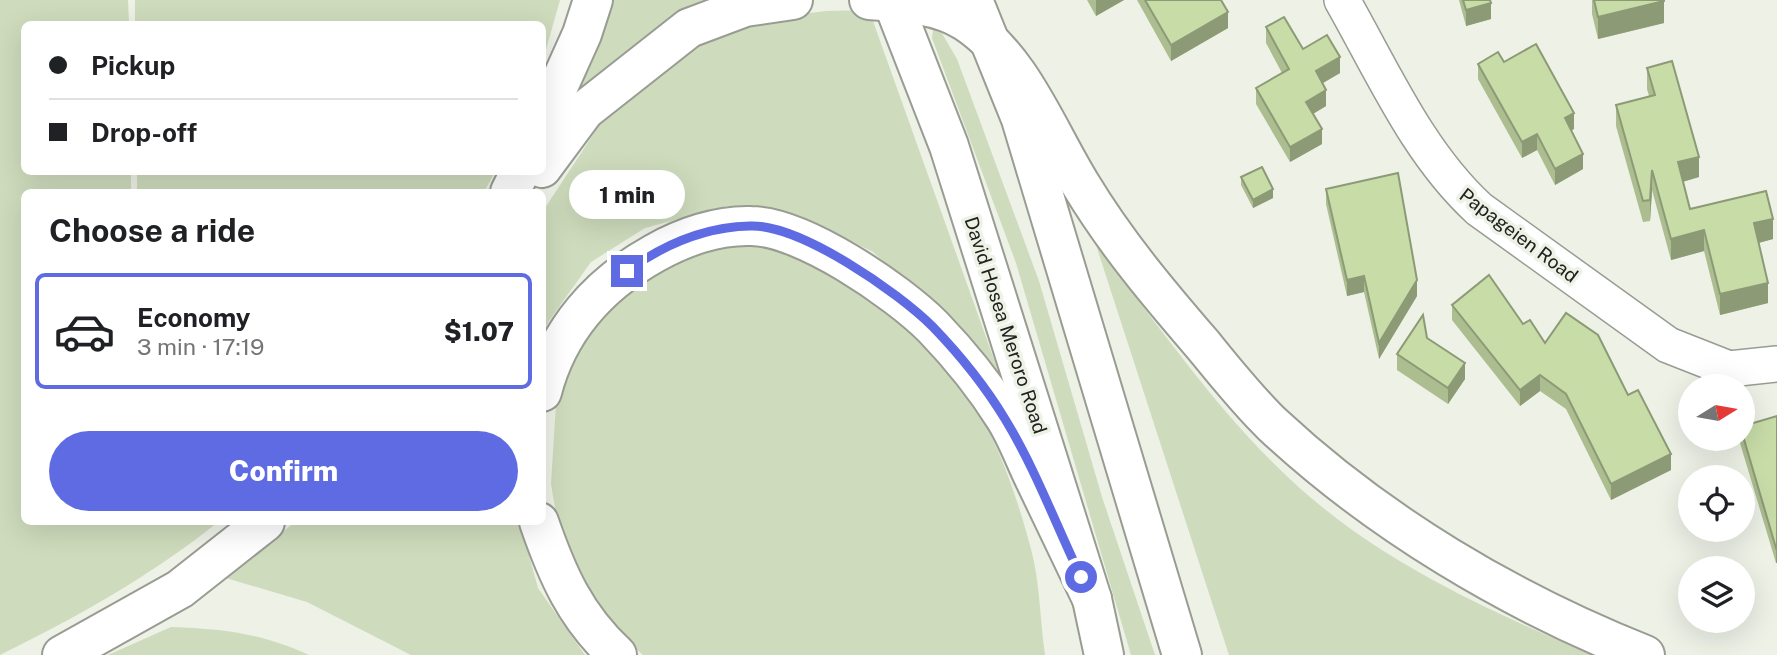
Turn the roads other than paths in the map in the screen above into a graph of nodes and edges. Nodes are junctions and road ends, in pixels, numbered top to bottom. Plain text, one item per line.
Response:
1 (593, 0) edge
2 (793, 0) edge
3 (884, 0) edge
4 (973, 0) edge
5 (1342, 0) edge
6 (992, 43) junction
7 (546, 113) edge
8 (546, 163) edge
9 (537, 175) edge
10 (526, 189) edge
11 (1777, 364) edge
12 (546, 378) edge
13 (261, 525) edge
14 (540, 525) edge
15 (1092, 599) junction
16 (62, 655) edge
17 (617, 655) edge
18 (1104, 655) edge
19 (1182, 655) edge
20 (1645, 655) edge

1 - 7 main road
2 - 8 main road
3 - 6 main road
3 - 15 main road, David Hosea Meroro Road
4 - 6 main road
5 - 11 street, Papageien Road
6 - 19 main road
6 - 20 main road
9 - 10 main road
12 - 15 main road
13 - 16 main road
14 - 17 main road
15 - 18 main road, David Hosea Meroro Road

